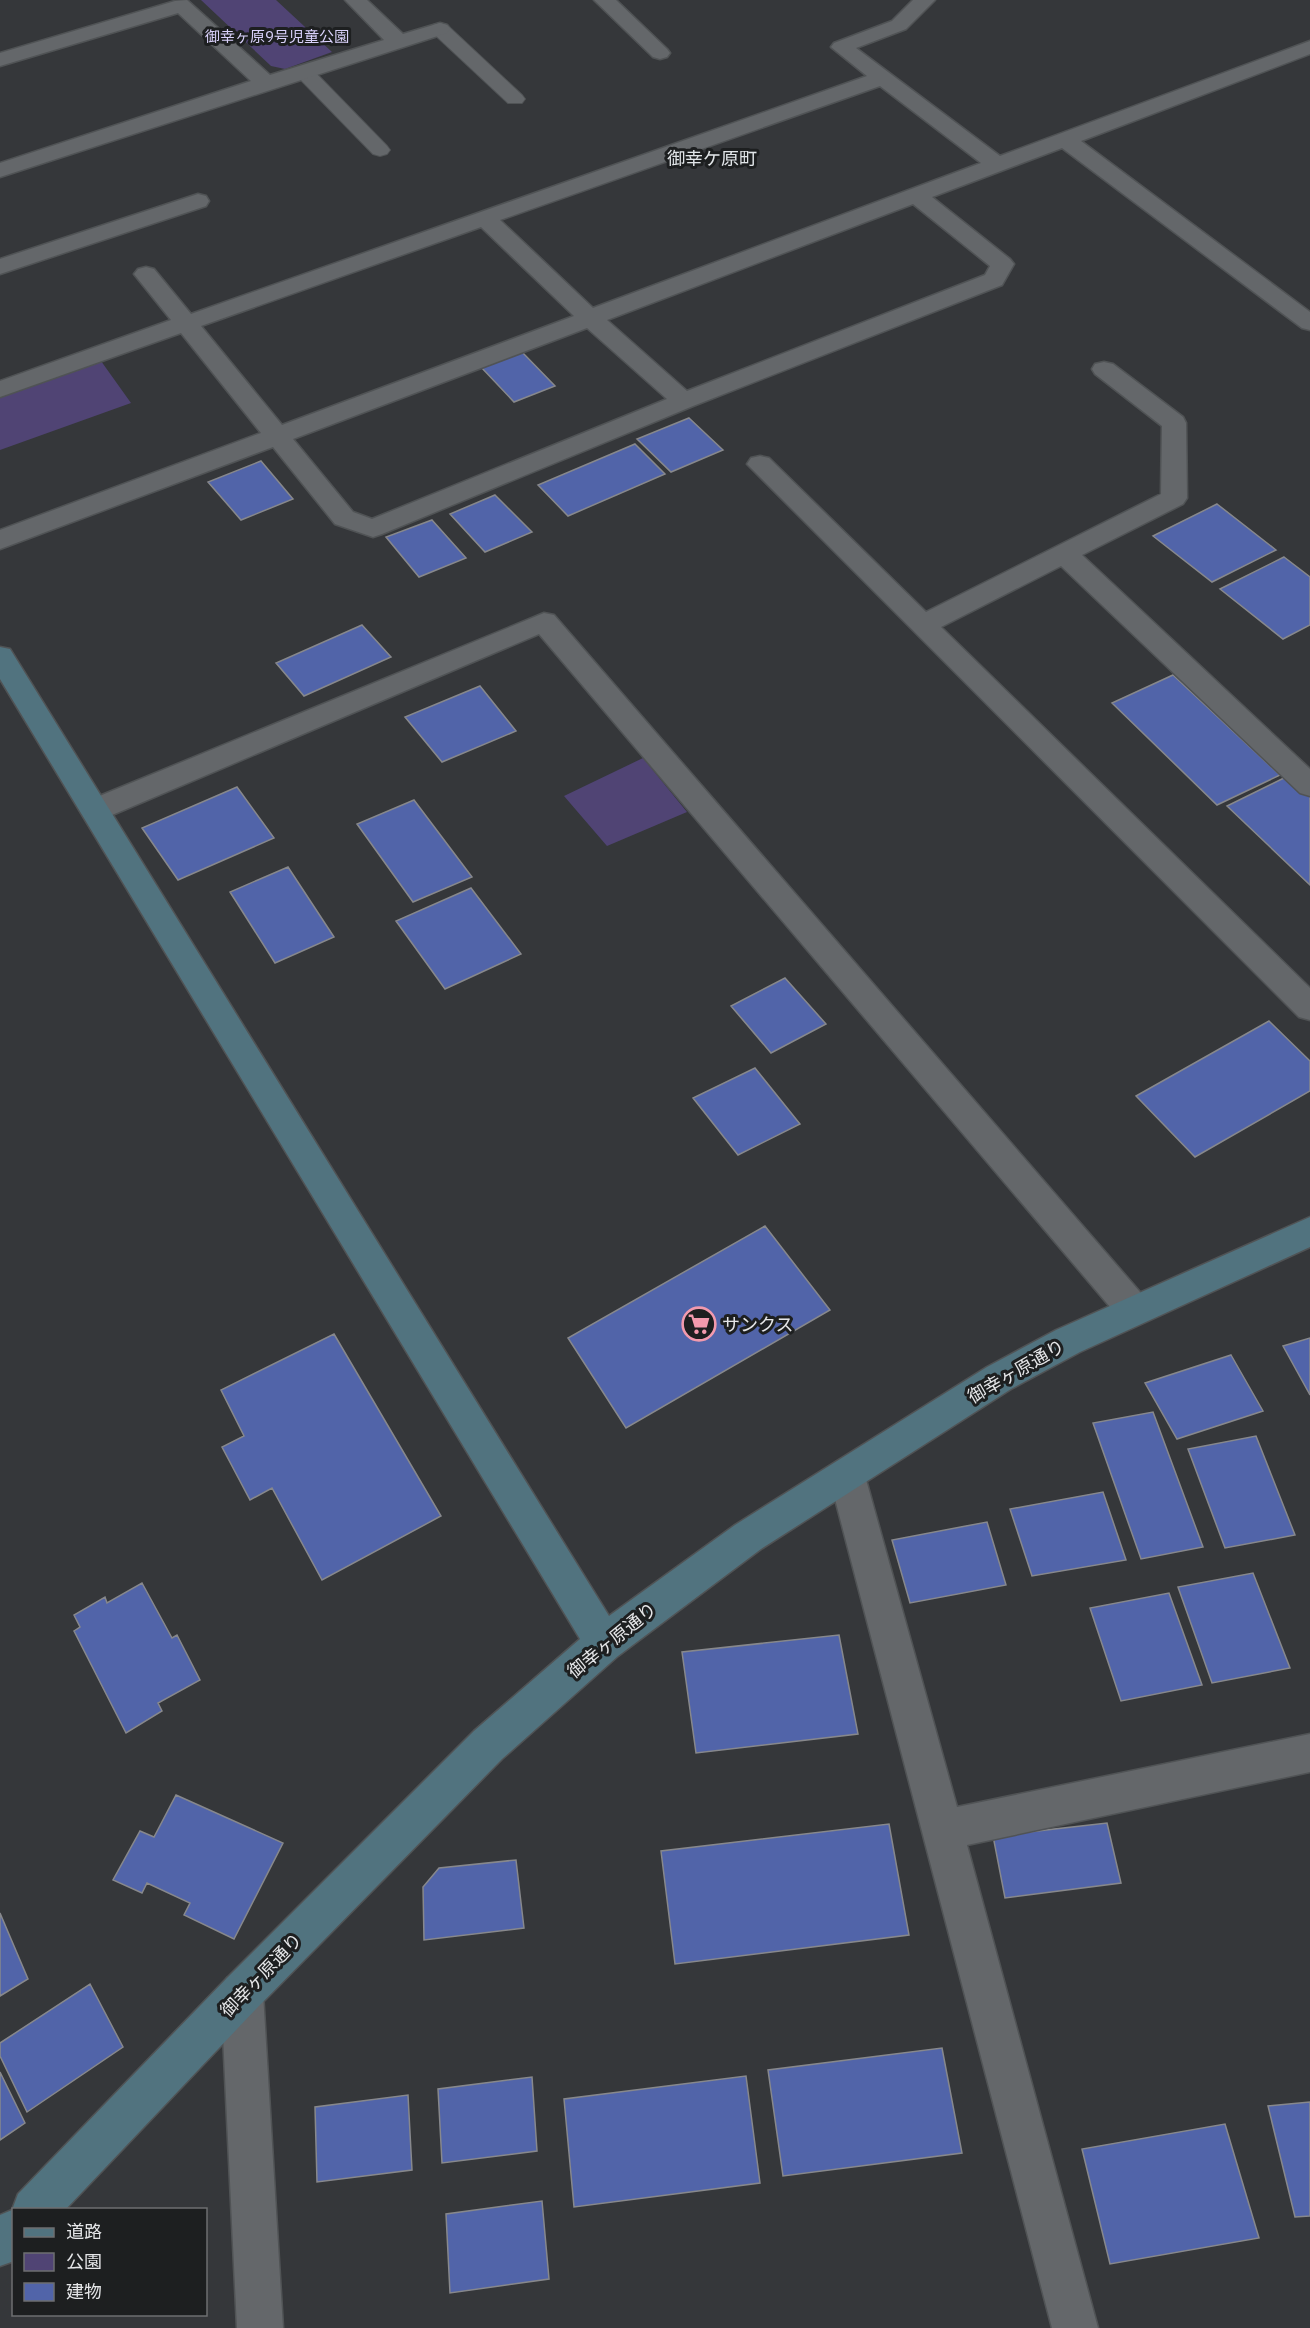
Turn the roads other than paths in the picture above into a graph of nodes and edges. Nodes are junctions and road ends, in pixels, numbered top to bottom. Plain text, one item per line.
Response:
1 (355, 0) edge
2 (604, 0) edge
3 (925, 0) edge
4 (440, 29) joint
5 (399, 42) junction
6 (1310, 47) edge
7 (660, 53) dead end
8 (1284, 56) junction
9 (0, 60) edge
10 (304, 72) junction
11 (1310, 72) edge
12 (882, 78) junction
13 (266, 83) junction
14 (515, 99) dead end
15 (1064, 139) junction
16 (380, 150) dead end
17 (998, 164) junction
18 (0, 170) edge
19 (916, 195) junction
20 (198, 201) dead end
21 (485, 218) junction
22 (0, 267) edge
23 (146, 274) dead end
24 (590, 318) junction
25 (1310, 322) edge
26 (187, 323) junction
27 (1104, 369) dead end
28 (0, 389) edge
29 (684, 401) junction
30 (276, 436) junction
31 (760, 464) dead end
32 (0, 540) edge
33 (1065, 554) junction
34 (922, 625) junction
35 (0, 656) edge
36 (1310, 786) edge
37 (95, 810) junction
38 (1310, 1008) edge
39 (1310, 1231) edge
40 (1134, 1310) junction
41 (847, 1476) junction
42 (604, 1643) junction
43 (1310, 1753) edge
44 (943, 1830) junction
45 (242, 1993) junction
46 (36, 2208) edge
47 (12, 2232) edge
48 (0, 2244) edge
49 (260, 2328) edge
50 (1075, 2328) edge

1 - 5 street
2 - 7 street
3 - 12 street
4 - 5 street
4 - 14 lane
5 - 10 street
6 - 8 street
8 - 11 street
8 - 15 street
9 - 13 street
10 - 13 street
10 - 16 lane
12 - 17 street
12 - 21 street
13 - 18 street
15 - 17 street
15 - 25 street
17 - 19 street
19 - 24 street
19 - 29 street
20 - 22 street
21 - 24 street
21 - 26 street
23 - 26 street
24 - 29 street
24 - 30 street
26 - 28 street
26 - 30 street
27 - 33 street
29 - 30 street
30 - 32 street
31 - 34 street
33 - 34 street
33 - 36 street
34 - 38 street
35 - 37 street
37 - 40 street
37 - 42 street
39 - 40 street, 御幸ヶ原通り
40 - 41 street, 御幸ヶ原通り
41 - 42 street, 御幸ヶ原通り
41 - 44 street
42 - 45 street, 御幸ヶ原通り
43 - 44 street
44 - 50 street
45 - 46 street, 御幸ヶ原通り
45 - 49 street
47 - 48 street

